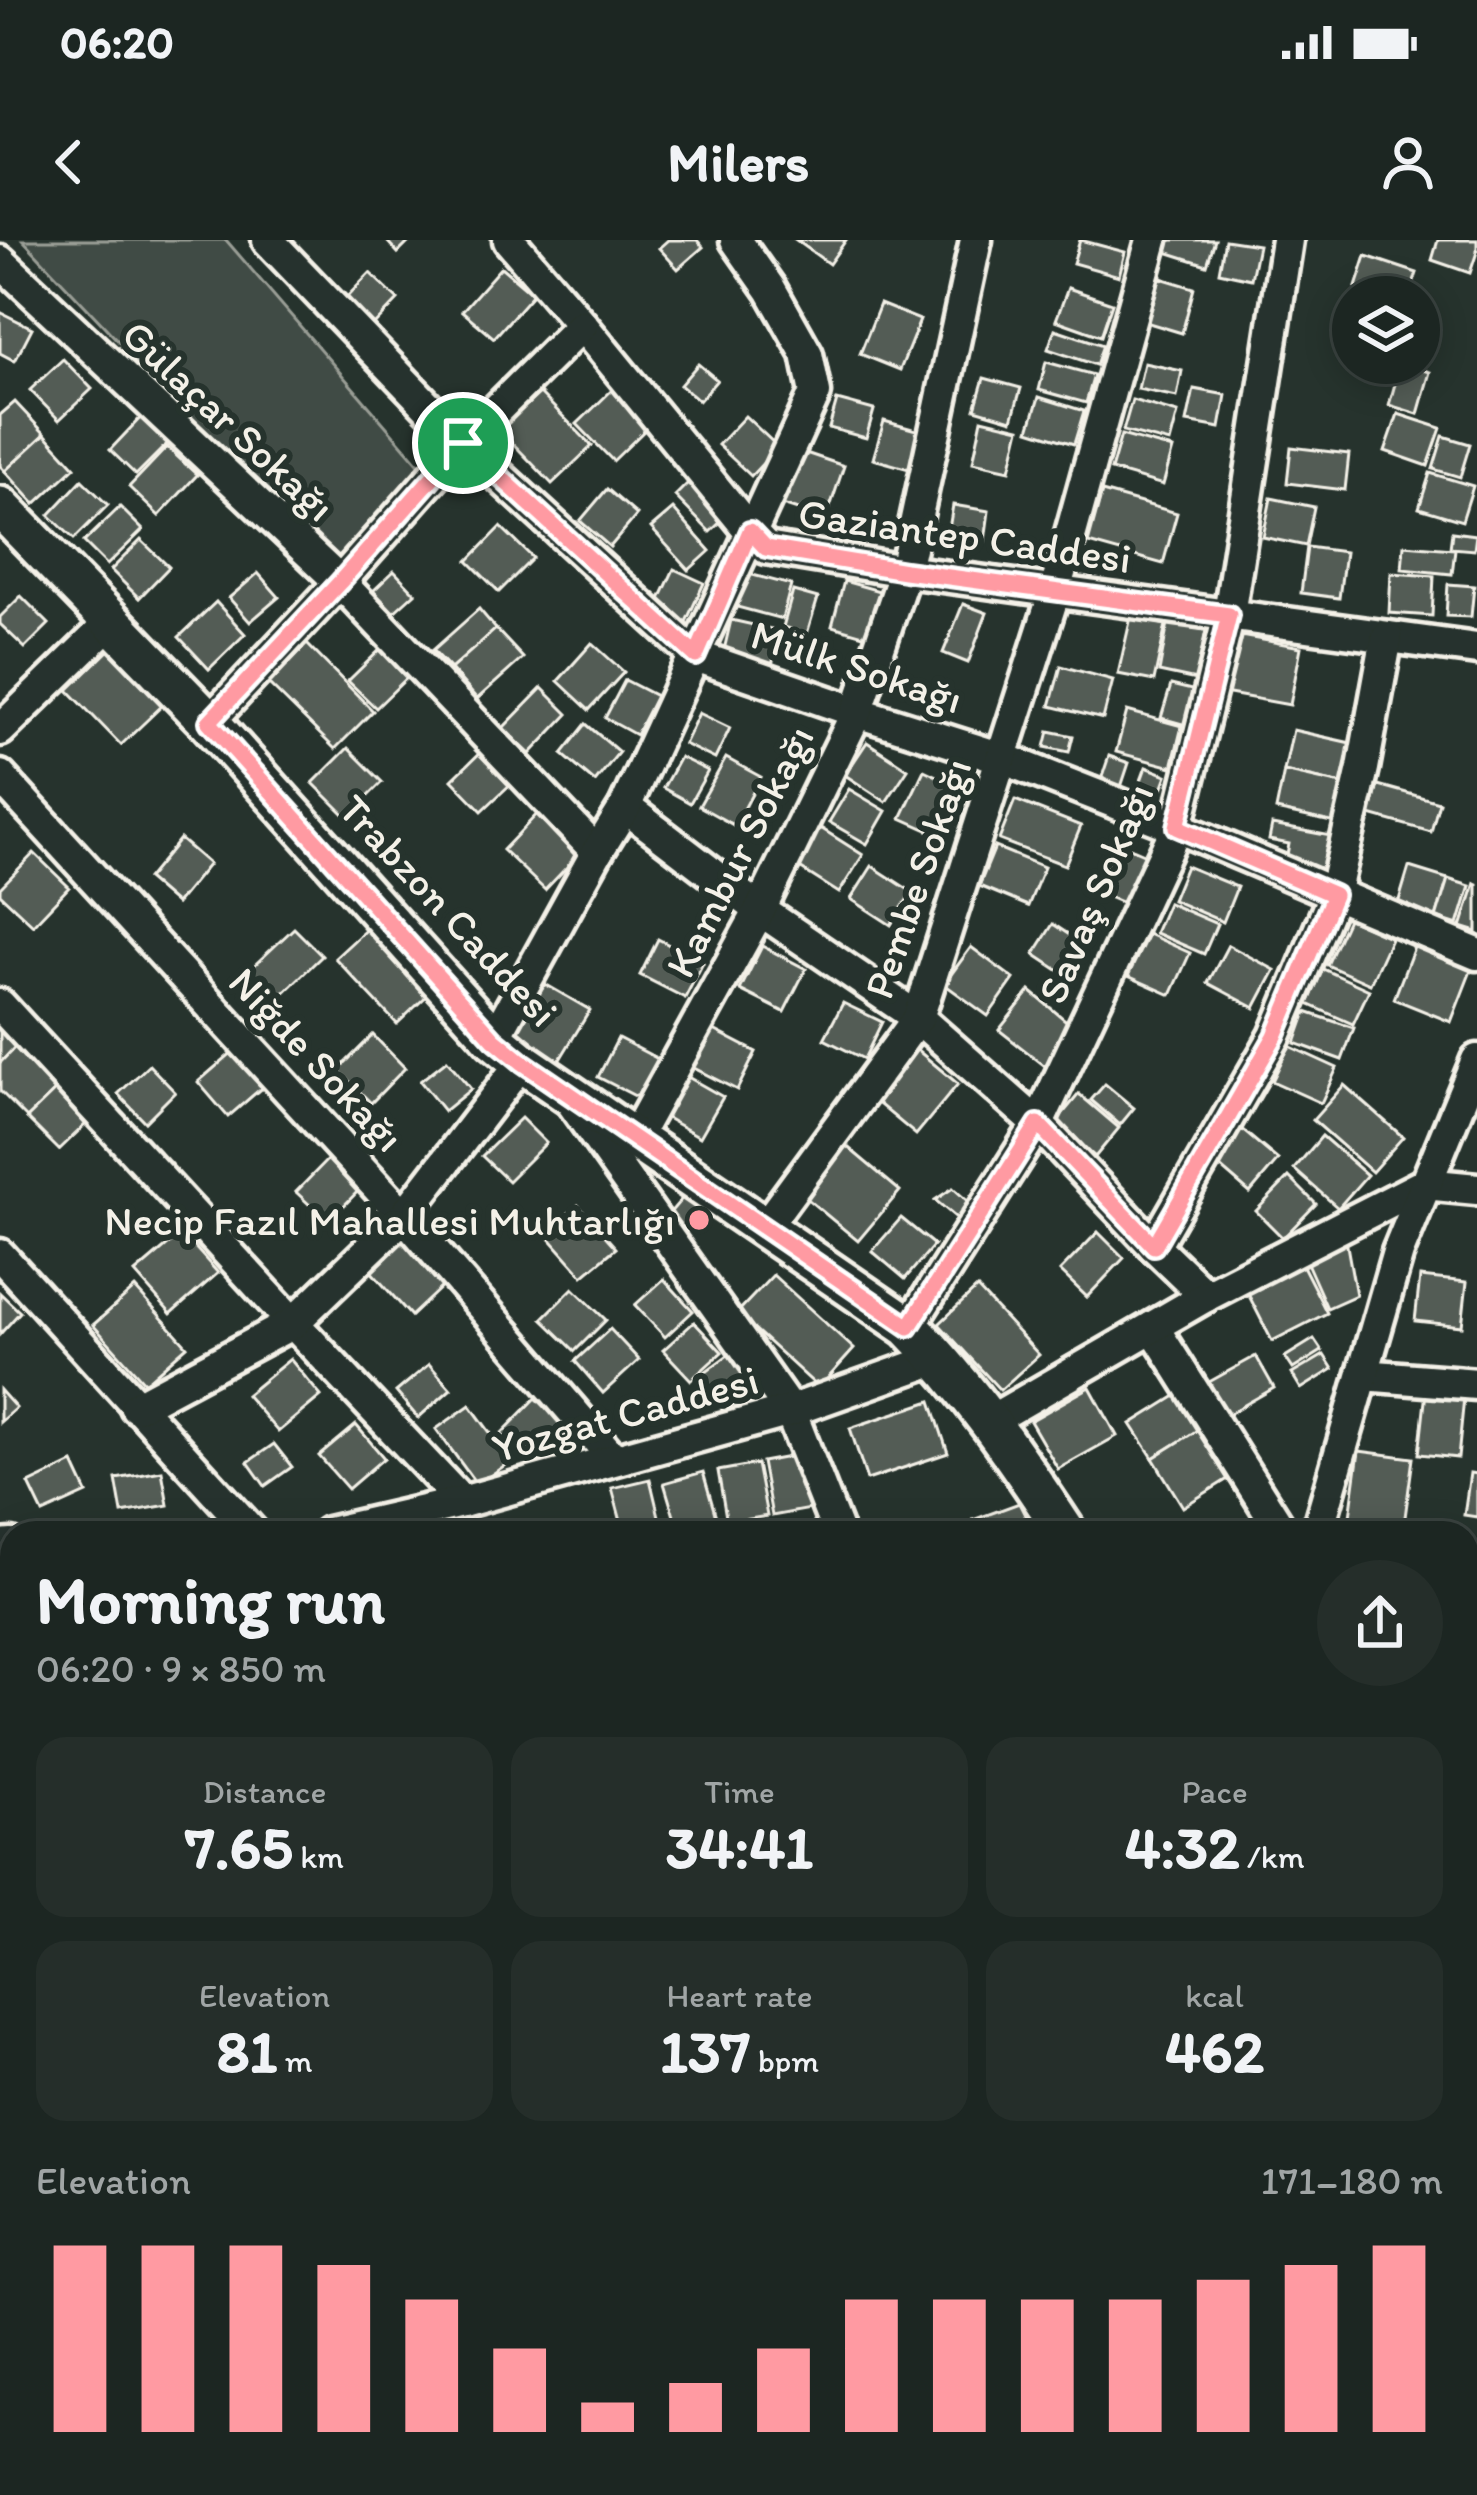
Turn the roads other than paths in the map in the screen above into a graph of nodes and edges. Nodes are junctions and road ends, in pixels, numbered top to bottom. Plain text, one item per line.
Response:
1 (268, 240) edge
2 (508, 240) edge
3 (736, 240) edge
4 (976, 240) edge
5 (1152, 240) edge
6 (1287, 240) edge
7 (0, 261) edge
8 (582, 325) junction
9 (463, 443) junction
10 (0, 507) edge
11 (750, 531) junction
12 (905, 571) junction
13 (340, 582) junction
14 (1055, 591) junction
15 (1229, 615) junction
16 (110, 622) junction
17 (1387, 637) junction
18 (1477, 649) edge
19 (696, 656) junction
20 (857, 712) junction
21 (209, 722) junction
22 (0, 730) edge
23 (1002, 758) junction
24 (0, 776) edge
25 (625, 807) junction
26 (1177, 827) junction
27 (597, 852) junction
28 (1334, 895) junction
29 (760, 910) junction
30 (1477, 954) edge
31 (0, 1004) edge
32 (918, 1018) junction
33 (508, 1050) junction
34 (1477, 1060) edge
35 (563, 1089) junction
36 (1038, 1124) junction
37 (634, 1139) junction
38 (1424, 1184) junction
39 (1477, 1190) edge
40 (404, 1216) junction
41 (764, 1228) junction
42 (1154, 1246) junction
43 (0, 1255) edge
44 (1206, 1296) junction
45 (293, 1323) junction
46 (909, 1327) junction
47 (1153, 1328) junction
48 (939, 1358) junction
49 (1363, 1375) junction
50 (1477, 1384) edge
51 (136, 1407) junction
52 (790, 1411) junction
53 (990, 1421) junction
54 (613, 1458) junction
55 (462, 1502) junction
56 (242, 1521) edge
57 (380, 1521) edge
58 (833, 1521) edge
59 (1058, 1521) edge
60 (1275, 1521) edge
61 (1320, 1521) edge

1 - 9 street, Mülk Sokağı
2 - 8 street, Gaziantep Caddesi
3 - 11 street
4 - 12 street, Kambur Sokağı
5 - 14 street, Pembe Sokağı
6 - 15 street, Savaş Sokağı
7 - 13 street, Gülaçar Sokağı
8 - 9 street
8 - 11 street, Gaziantep Caddesi
9 - 13 street
9 - 19 street, Mülk Sokağı
10 - 16 main road, Trabzon Caddesi
11 - 12 street, Gaziantep Caddesi
11 - 19 street
12 - 14 street, Gaziantep Caddesi
12 - 20 street, Kambur Sokağı
13 - 21 street
13 - 27 street, Gülaçar Sokağı
14 - 15 street, Gaziantep Caddesi
14 - 23 street, Pembe Sokağı
15 - 17 street, Gaziantep Caddesi
15 - 26 street, Savaş Sokağı
16 - 21 main road, Trabzon Caddesi
16 - 22 street
17 - 18 street, Gaziantep Caddesi
17 - 28 street
19 - 20 street, Mülk Sokağı
19 - 25 street
20 - 23 street, Mülk Sokağı
20 - 29 street, Kambur Sokağı
21 - 33 main road, Trabzon Caddesi
23 - 26 street, Mülk Sokağı
23 - 32 street, Pembe Sokağı
24 - 40 street, Niğde Sokağı
25 - 27 street
25 - 29 street
26 - 28 street, Mülk Sokağı
26 - 36 street, Savaş Sokağı
27 - 33 street
28 - 30 street, Mülk Sokağı
28 - 42 street
29 - 32 street
29 - 37 street, Kambur Sokağı
31 - 45 street
32 - 36 street
32 - 41 street, Pembe Sokağı
33 - 35 main road, Trabzon Caddesi
33 - 40 street
34 - 38 street
35 - 37 main road, Trabzon Caddesi
35 - 52 street
36 - 42 street
36 - 46 street, Savaş Sokağı
37 - 41 main road, Trabzon Caddesi
38 - 39 street
38 - 44 street
38 - 49 street
40 - 45 street
40 - 54 street, Niğde Sokağı
41 - 46 main road, Trabzon Caddesi
42 - 44 street
43 - 51 street
44 - 47 street
45 - 51 street
45 - 55 street
46 - 48 main road, Trabzon Caddesi
47 - 53 street
47 - 60 street
48 - 52 street, Yozgat Caddesi
48 - 53 main road, Trabzon Caddesi
49 - 50 street
49 - 61 street
51 - 56 street
52 - 54 street, Yozgat Caddesi
52 - 58 street
53 - 59 main road, Trabzon Caddesi
54 - 55 street, Yozgat Caddesi
55 - 57 street, Yozgat Caddesi

